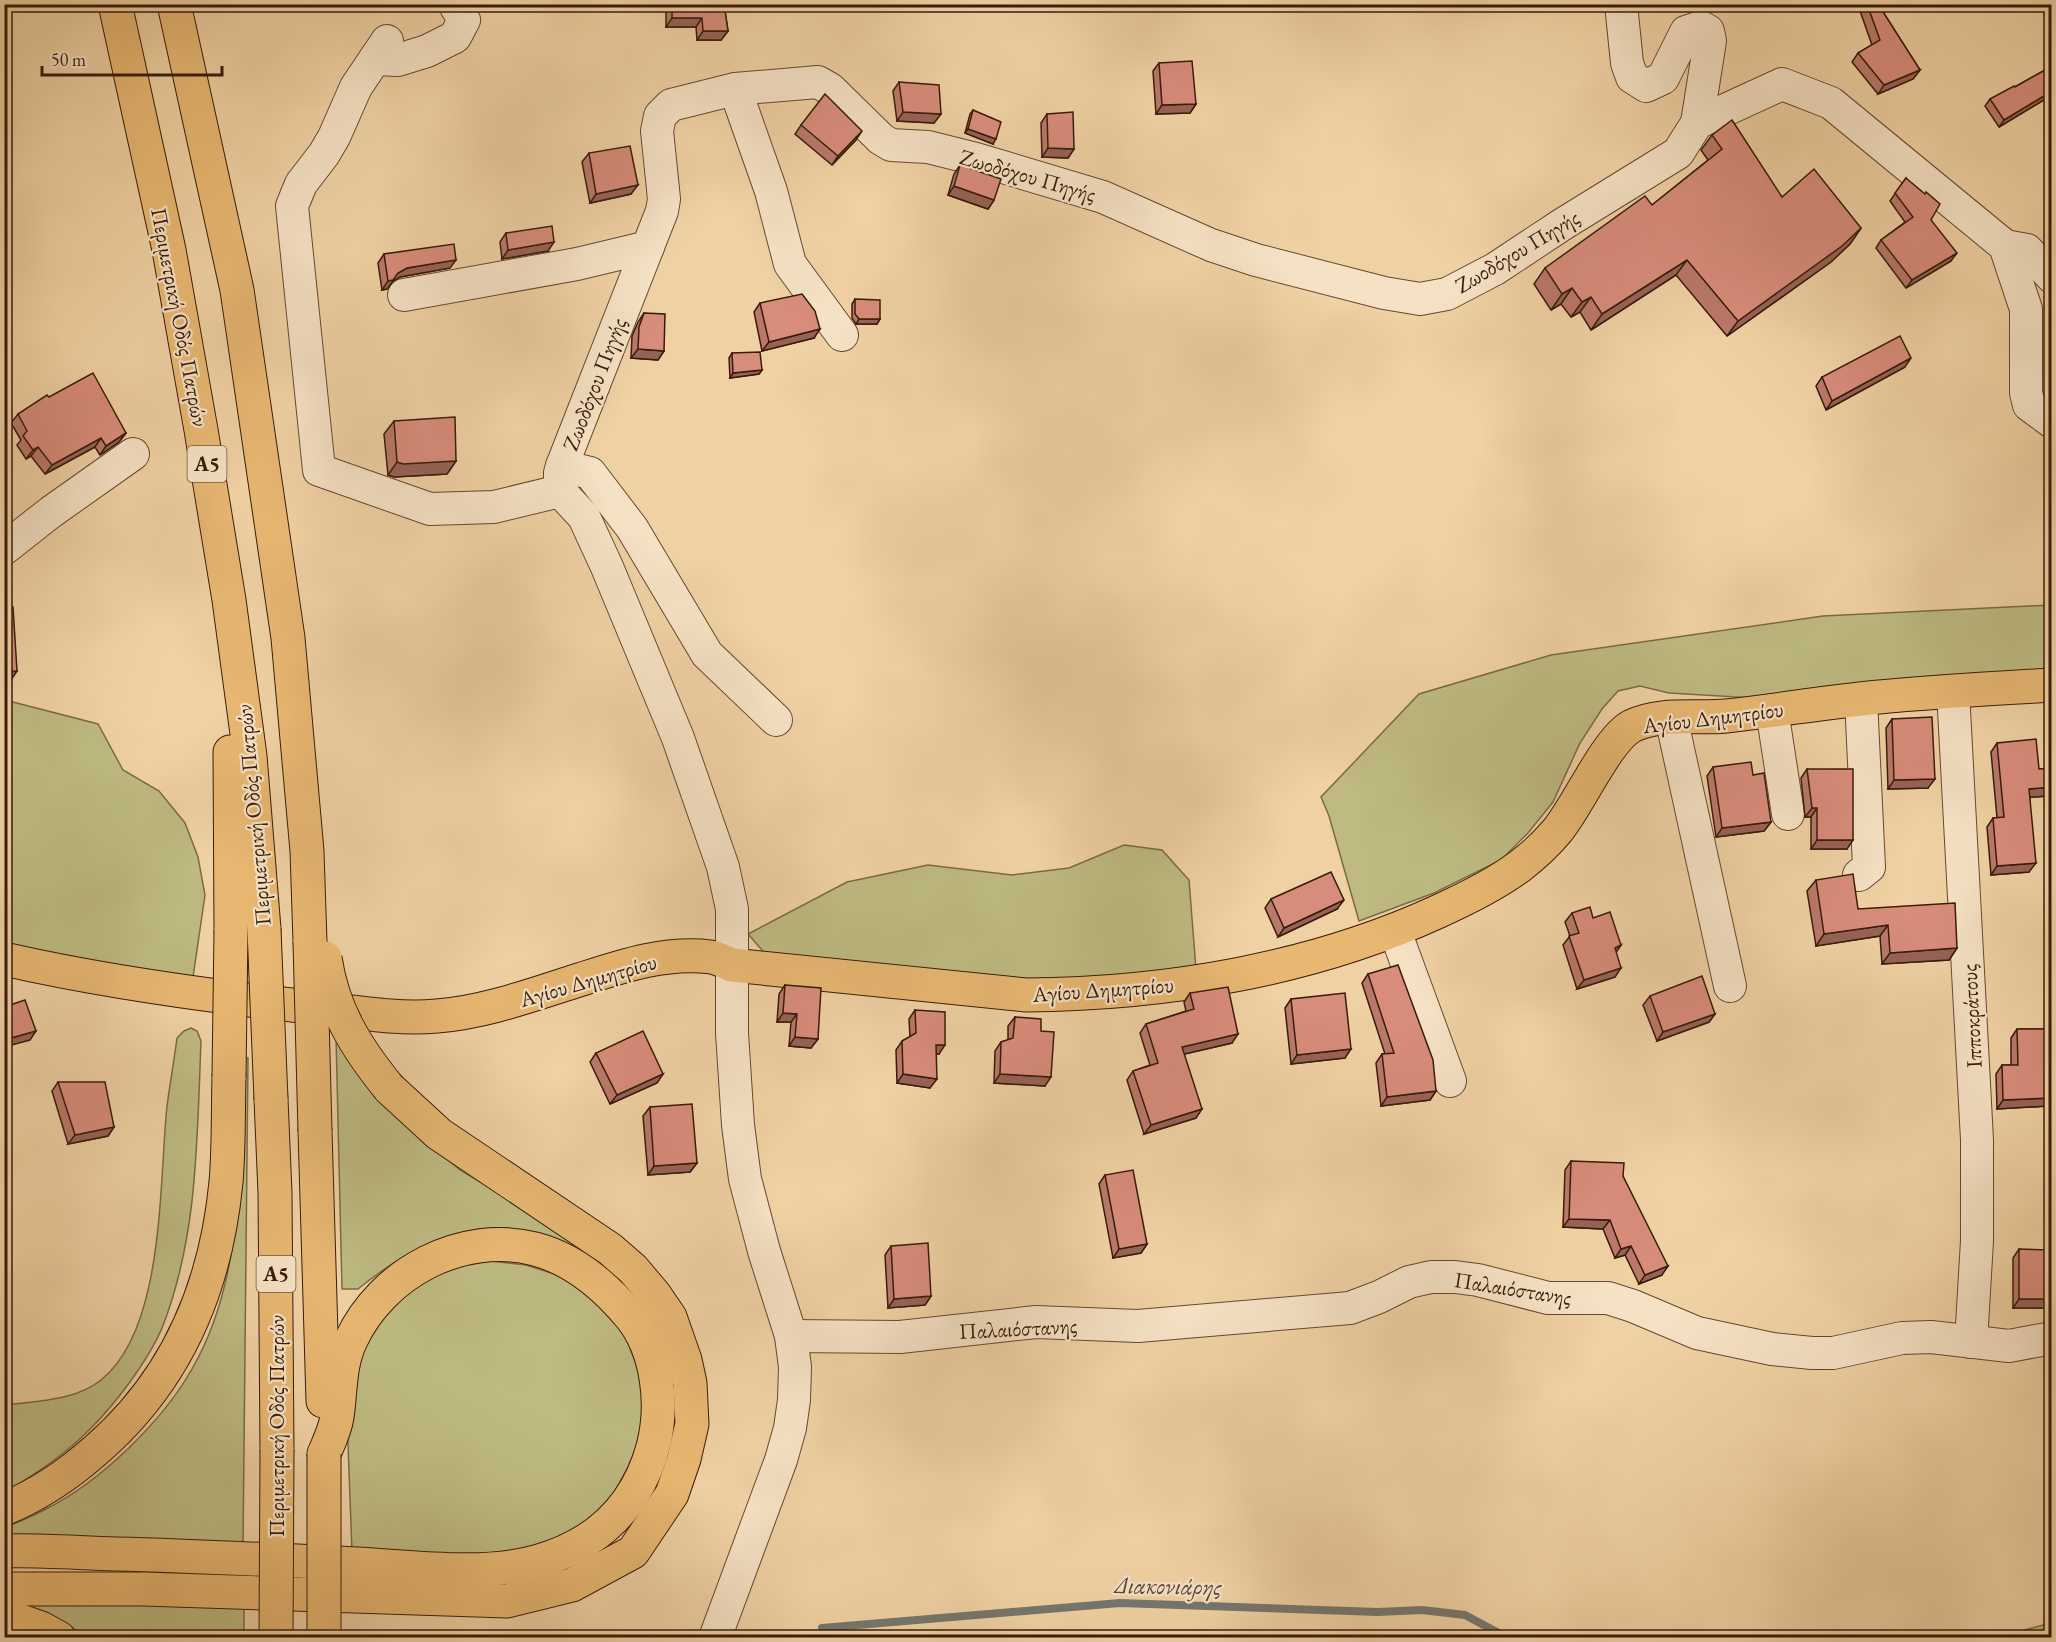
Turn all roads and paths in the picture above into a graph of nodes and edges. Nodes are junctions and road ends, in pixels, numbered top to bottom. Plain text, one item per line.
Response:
1 (115, 4) edge
2 (174, 4) edge
3 (1621, 4) edge
4 (455, 5) edge
5 (735, 89) junction
6 (1697, 123) junction
7 (2005, 246) junction
8 (648, 247) junction
9 (2052, 277) edge
10 (404, 295) dead end
11 (2026, 309) junction
12 (2052, 328) edge
13 (842, 335) dead end
14 (2052, 422) edge
15 (133, 454) dead end
16 (561, 477) junction
17 (4, 549) edge
18 (229, 600) junction
19 (2052, 685) edge
20 (1953, 691) junction
21 (1861, 699) junction
22 (1772, 710) junction
23 (1671, 717) junction
24 (776, 720) dead end
25 (1788, 814) dead end
26 (1858, 875) dead end
27 (1395, 931) junction
28 (317, 945) junction
29 (4, 959) edge
30 (732, 965) junction
31 (1730, 986) dead end
32 (1450, 1081) dead end
33 (791, 1336) junction
34 (1971, 1342) junction
35 (2047, 1342) edge
36 (324, 1454) junction
37 (4, 1509) edge
38 (4, 1551) edge
39 (4, 1589) edge
40 (4, 1616) edge
41 (60, 1638) edge
42 (276, 1638) edge
43 (324, 1638) edge
44 (715, 1638) edge

1 - 18 main road, Περιμετρική Οδός Πατρών / Α5
2 - 28 main road, Α5
3 - 6 street
4 - 16 street
5 - 6 street, Ζωοδόχου Πηγής
5 - 8 street, Ζωοδόχου Πηγής
5 - 13 street
6 - 7 street
7 - 9 street
7 - 11 street
8 - 10 street
8 - 16 street, Ζωοδόχου Πηγής
11 - 12 street
11 - 14 street
15 - 17 street
16 - 24 street
16 - 30 street
18 - 37 main road, bridge
18 - 42 main road, Περιμετρική Οδός Πατρών / Α5, bridge
19 - 20 main road, Αγίου Δημητρίου
20 - 21 main road, Αγίου Δημητρίου
20 - 34 street, Ιπποκράτους
21 - 22 main road, Αγίου Δημητρίου
21 - 26 street
22 - 23 main road, Αγίου Δημητρίου
22 - 25 street
23 - 27 main road, Αγίου Δημητρίου
23 - 31 street
27 - 30 main road, Αγίου Δημητρίου
27 - 32 street
28 - 36 main road, Περιμετρική Οδός Πατρών / Α5, bridge
28 - 39 main road, bridge
29 - 30 main road, Αγίου Δημητρίου
30 - 33 street
33 - 34 street, Παλαιόστανης
33 - 44 street
34 - 35 street, Παλαιόστανης
36 - 38 main road
36 - 43 main road, Περιμετρική Οδός Πατρών / Α5, bridge
40 - 41 main road

